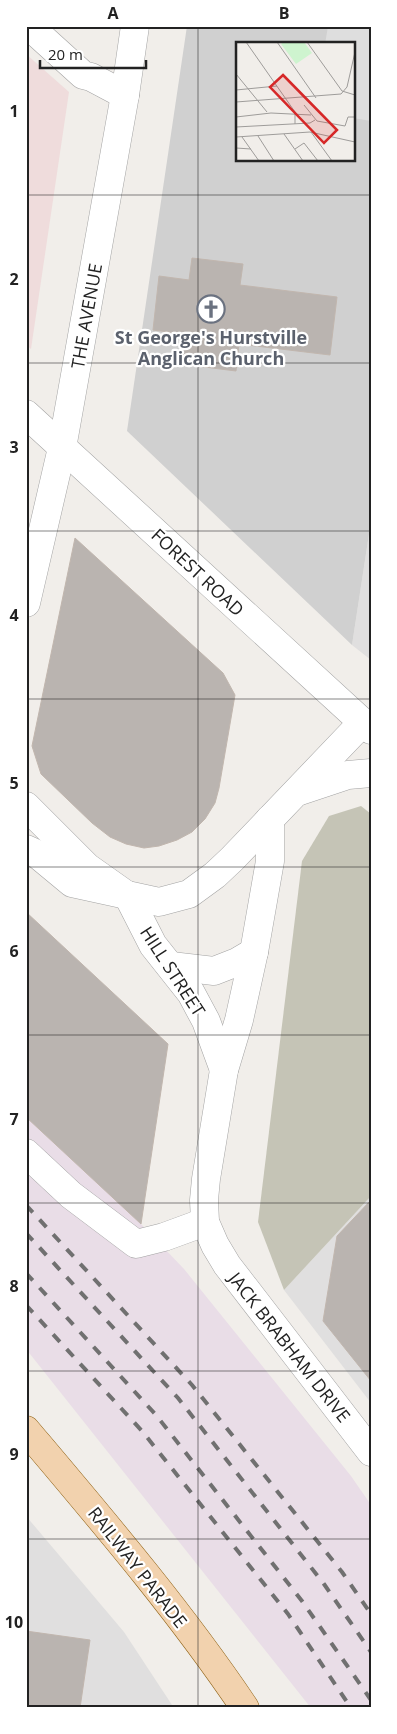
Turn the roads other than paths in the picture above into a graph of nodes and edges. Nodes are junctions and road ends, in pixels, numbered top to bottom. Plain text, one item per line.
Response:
1 (29, 26) edge
2 (135, 26) edge
3 (125, 95) junction
4 (26, 414) edge
5 (62, 448) junction
6 (26, 603) edge
7 (366, 726) edge
8 (371, 773) edge
9 (295, 793) junction
10 (26, 806) edge
11 (270, 819) junction
12 (26, 848) edge
13 (128, 896) junction
14 (254, 952) junction
15 (171, 966) junction
16 (224, 1070) junction
17 (26, 1153) edge
18 (205, 1222) junction
19 (227, 1265) joint
20 (26, 1430) edge
21 (371, 1452) edge
22 (245, 1708) edge

1 - 3 street
2 - 3 street, THE AVENUE
3 - 5 street, THE AVENUE
4 - 5 street, FOREST ROAD
5 - 6 street, THE AVENUE
5 - 7 street, FOREST ROAD
7 - 9 street, HILL STREET
8 - 9 street
9 - 11 street, HILL STREET
10 - 13 street
11 - 13 street, HILL STREET
11 - 14 street, HILL STREET
12 - 13 street
13 - 15 street, HILL STREET
14 - 15 street
14 - 16 street, HILL STREET
15 - 16 street, HILL STREET
16 - 18 street, HILL STREET
17 - 18 street
18 - 19 street, HILL STREET
19 - 21 street, JACK BRABHAM DRIVE
20 - 22 main road, RAILWAY PARADE

